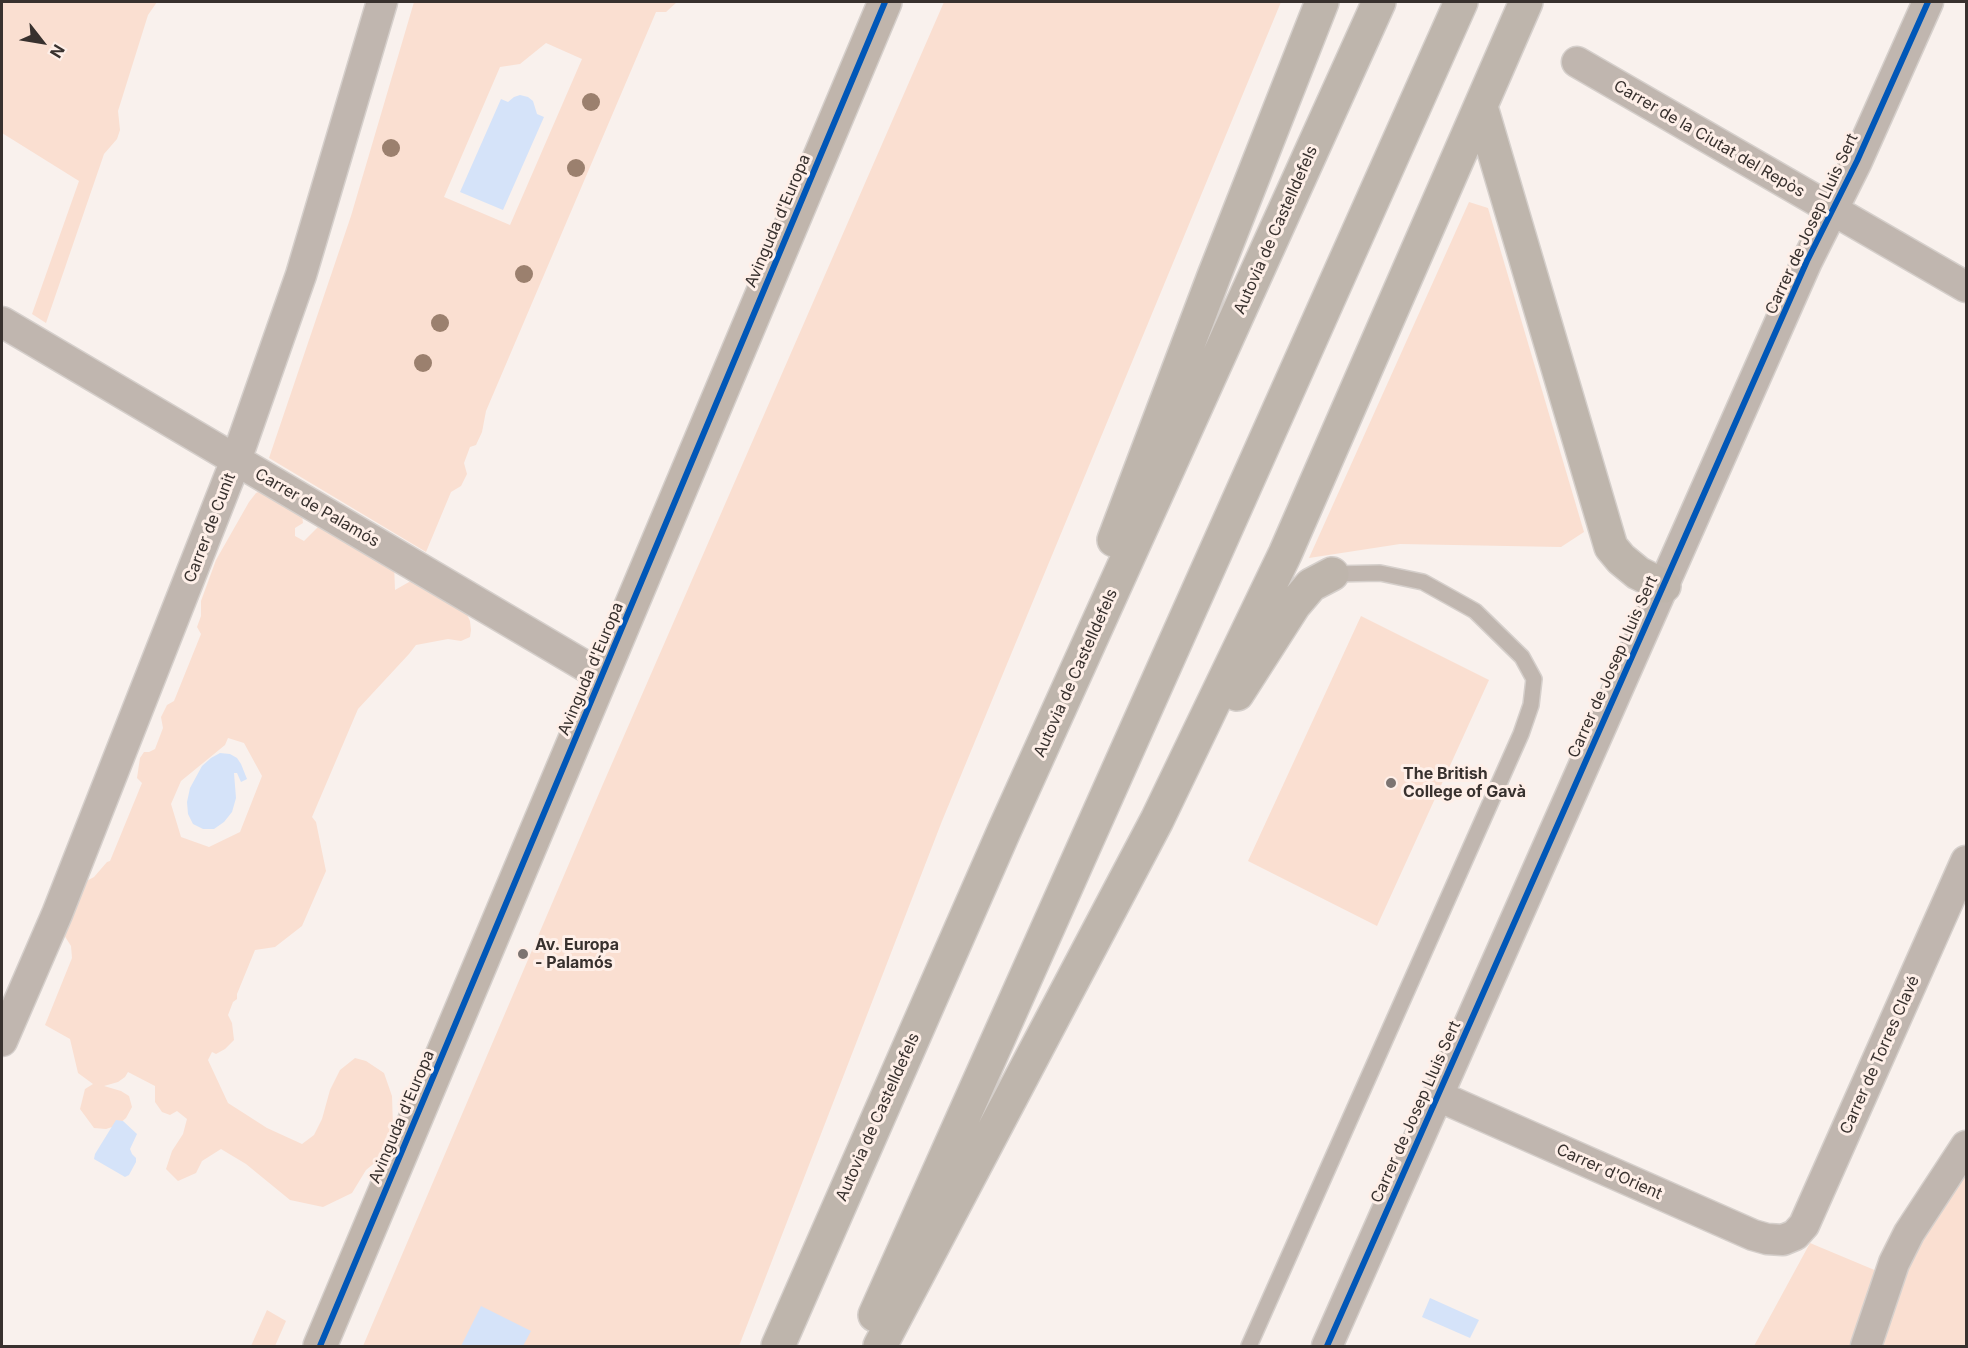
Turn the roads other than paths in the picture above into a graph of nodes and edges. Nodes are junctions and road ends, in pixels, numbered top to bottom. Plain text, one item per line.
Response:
1 (382, 2) edge
2 (885, 2) edge
3 (1322, 2) edge
4 (1379, 2) edge
5 (1461, 2) edge
6 (1526, 2) edge
7 (1532, 2) edge
8 (1928, 2) edge
9 (1512, 32) junction
10 (1577, 62) dead end
11 (1480, 107) junction
12 (1833, 210) junction
13 (1966, 287) edge
14 (2, 322) edge
15 (236, 460) junction
16 (1332, 574) joint
17 (1664, 586) junction
18 (602, 676) junction
19 (1157, 820) junction
20 (1004, 831) junction
21 (1966, 861) edge
22 (2, 1041) edge
23 (1438, 1096) junction
24 (1966, 1146) edge
25 (1783, 1240) joint
26 (320, 1347) edge
27 (778, 1347) edge
28 (860, 1347) edge
29 (880, 1347) edge
30 (1249, 1347) edge
31 (1327, 1347) edge
32 (1866, 1347) edge

1 - 15 street, Carrer de Cunit
2 - 18 street, Avinguda d'Europa
3 - 20 highway
4 - 20 highway, Autovia de Castelldefels
5 - 28 highway
6 - 9 highway
7 - 9 highway
8 - 12 street, Carrer de Josep Lluis Sert
9 - 11 highway
10 - 12 street, Carrer de la Ciutat del Repòs
11 - 17 highway
11 - 19 highway
12 - 13 street, Carrer de la Ciutat del Repòs
12 - 17 street, Carrer de Josep Lluis Sert
14 - 15 street, Carrer de Palamós
15 - 18 street, Carrer de Palamós
15 - 22 street, Carrer de Cunit
16 - 19 highway
16 - 30 lane
17 - 23 street, Carrer de Josep Lluis Sert
18 - 26 street, Avinguda d'Europa
19 - 29 highway
20 - 27 highway, Autovia de Castelldefels
21 - 25 street, Carrer de Torres Clavé
23 - 25 street, Carrer d'Orient
23 - 31 street, Carrer de Josep Lluis Sert
24 - 32 street

